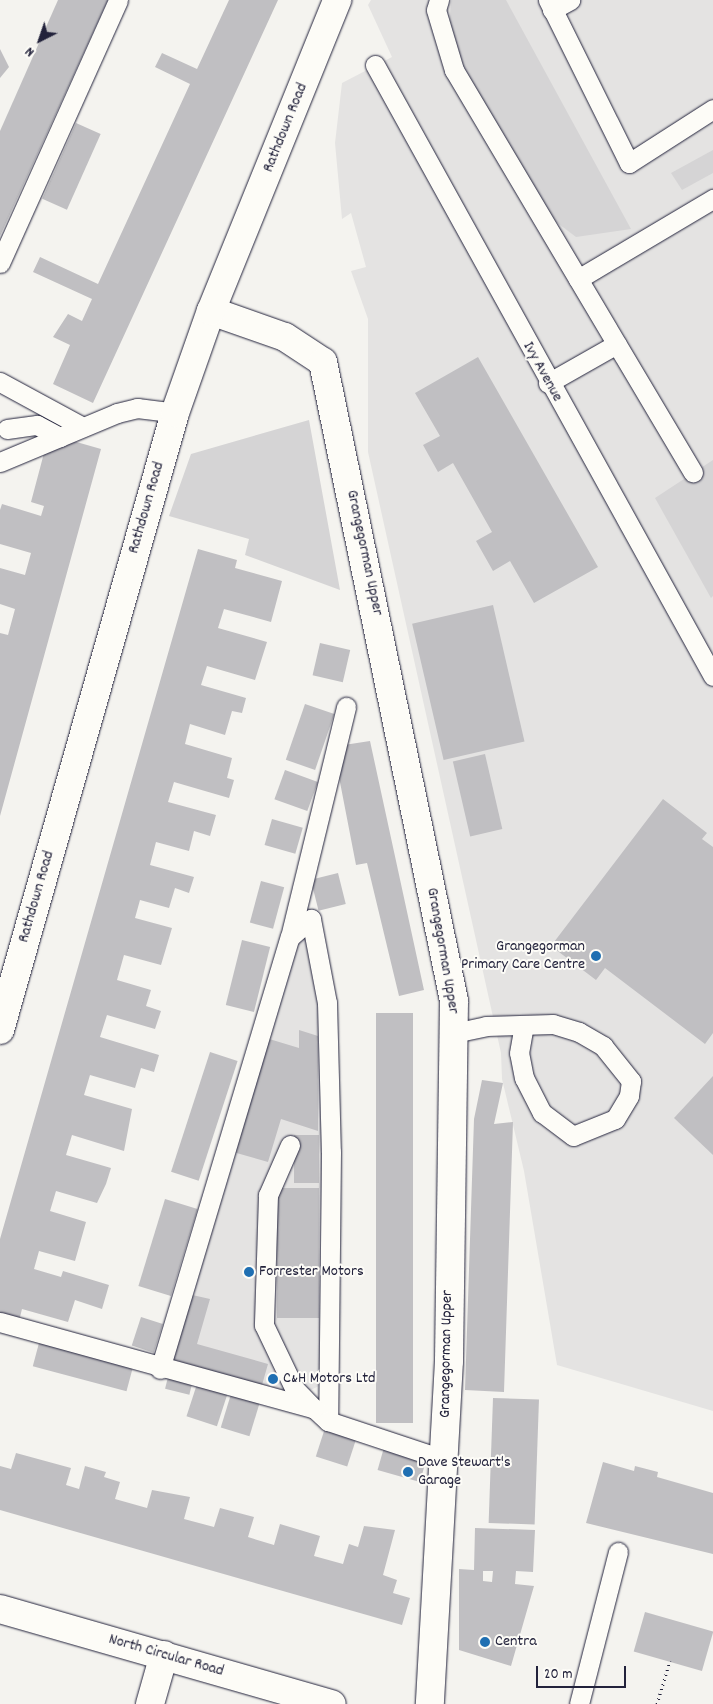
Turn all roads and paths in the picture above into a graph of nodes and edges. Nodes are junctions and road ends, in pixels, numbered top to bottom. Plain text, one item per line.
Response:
1 (118, 0) edge
2 (336, 0) edge
3 (439, 0) edge
4 (570, 0) edge
5 (550, 5) edge
6 (375, 65) dead end
7 (713, 109) edge
8 (711, 204) edge
9 (0, 263) edge
10 (578, 278) junction
11 (211, 311) junction
12 (617, 344) junction
13 (0, 382) edge
14 (548, 383) junction
15 (175, 413) junction
16 (82, 426) junction
17 (7, 429) dead end
18 (60, 437) junction
19 (0, 462) edge
20 (693, 472) dead end
21 (713, 676) edge
22 (346, 707) dead end
23 (290, 937) junction
24 (524, 1025) junction
25 (0, 1030) edge
26 (454, 1033) junction
27 (290, 1145) dead end
28 (0, 1322) edge
29 (160, 1368) junction
30 (322, 1415) junction
31 (445, 1460) junction
32 (618, 1552) dead end
33 (0, 1609) edge
34 (164, 1655) junction
35 (670, 1661) dead end
36 (150, 1704) edge
37 (332, 1704) edge
38 (430, 1704) edge
39 (579, 1704) edge
40 (657, 1704) edge

1 - 9 lane
2 - 11 street, Rathdown Road
3 - 10 lane
4 - 5 lane
5 - 7 lane
6 - 14 lane, Ivy Avenue
8 - 10 lane
10 - 12 lane
11 - 15 street, Rathdown Road
11 - 26 street, Grangegorman Upper
12 - 14 lane
12 - 20 lane
13 - 16 lane
14 - 21 lane, Ivy Avenue
15 - 16 lane
15 - 25 street, Rathdown Road
16 - 18 lane
17 - 18 lane
18 - 19 lane
22 - 23 lane
23 - 29 lane
23 - 30 lane
24 - 24 lane
24 - 26 lane
26 - 31 street, Grangegorman Upper
27 - 30 lane
28 - 29 lane
29 - 30 lane
30 - 31 lane
31 - 38 street, Grangegorman Upper
32 - 39 lane
33 - 34 street, North Circular Road
34 - 36 street
34 - 37 street, North Circular Road
35 - 40 path

